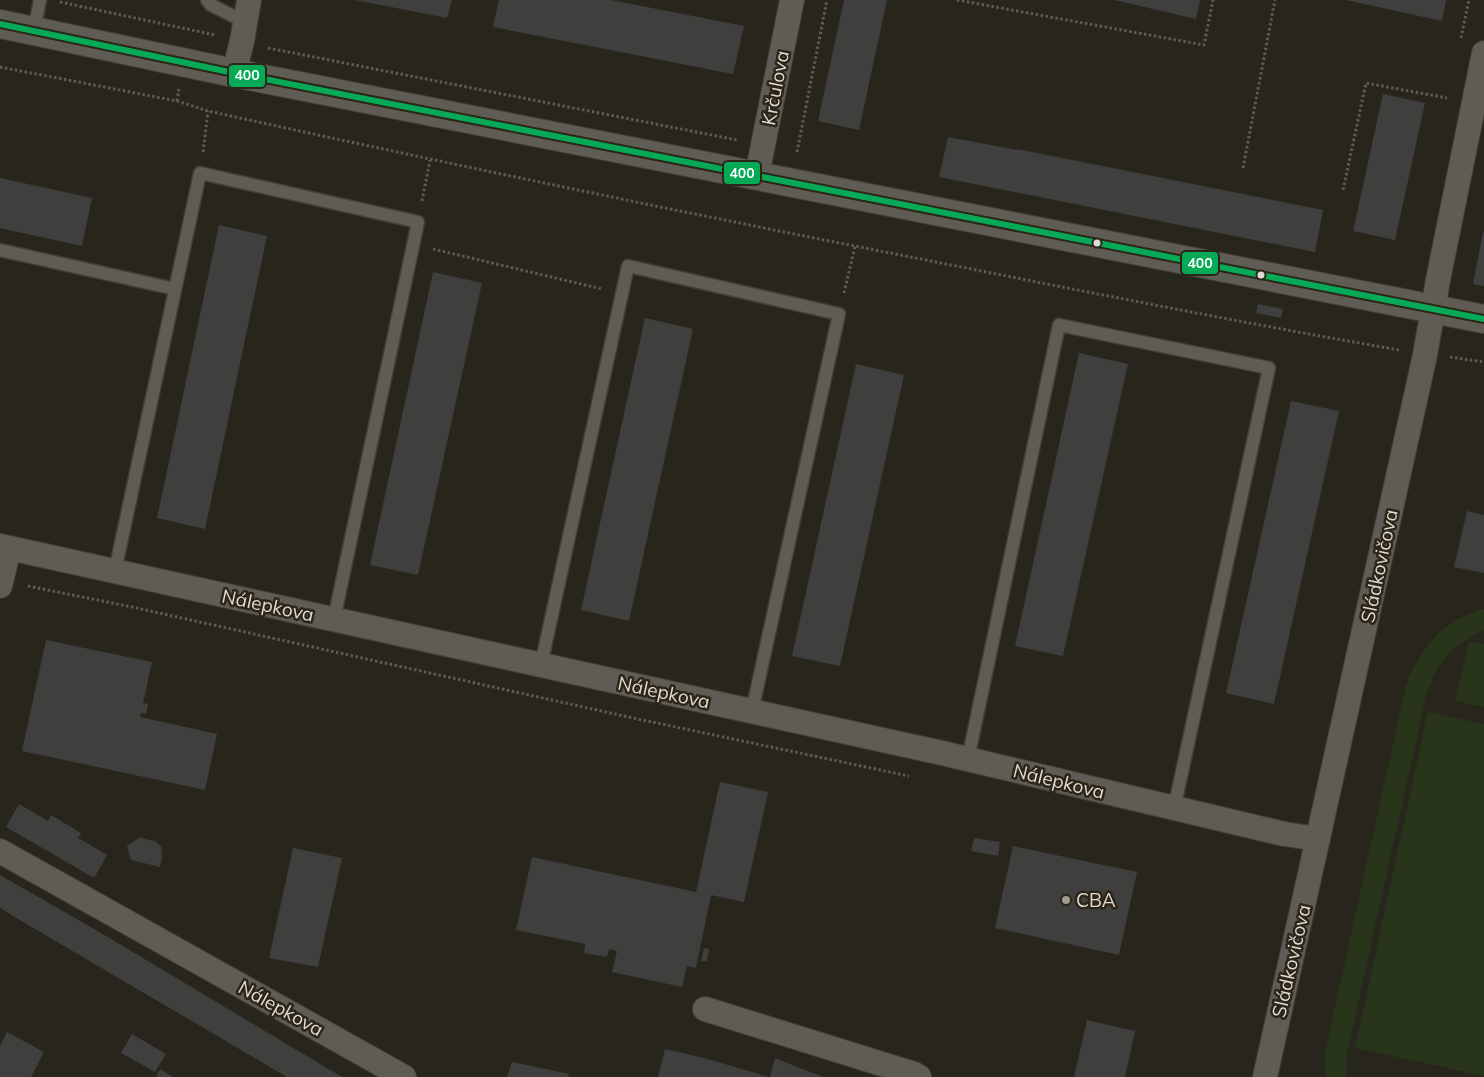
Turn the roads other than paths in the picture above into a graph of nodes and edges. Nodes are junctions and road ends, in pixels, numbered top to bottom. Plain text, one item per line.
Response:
1 (40, 0) edge
2 (207, 0) edge
3 (792, 0) edge
4 (245, 21) edge
5 (0, 24) edge
6 (34, 31) junction
7 (1484, 53) edge
8 (234, 73) junction
9 (757, 175) junction
10 (0, 250) edge
11 (175, 289) junction
12 (1434, 309) junction
13 (1484, 319) edge
14 (4, 547) edge
15 (116, 571) junction
16 (1, 583) edge
17 (334, 619) junction
18 (541, 665) junction
19 (752, 711) junction
20 (968, 759) junction
21 (1173, 808) junction
22 (1318, 839) junction
23 (0, 852) edge
24 (706, 1009) dead end
25 (404, 1077) edge
26 (919, 1077) edge
27 (1265, 1077) edge

1 - 6 lane
2 - 4 lane
3 - 9 street, Krčulova
4 - 8 street
5 - 6 street
6 - 8 street
7 - 12 street, Sládkovičova
8 - 9 street
9 - 12 street
10 - 11 lane
11 - 15 lane
11 - 17 lane
12 - 13 street
12 - 22 street, Sládkovičova
14 - 15 street, Nálepkova
14 - 16 street, Nálepkova
15 - 17 street, Nálepkova
17 - 18 street, Nálepkova
18 - 19 street, Nálepkova
18 - 19 lane
19 - 20 street, Nálepkova
20 - 21 street, Nálepkova
20 - 21 lane
21 - 22 street, Nálepkova
22 - 27 street, Sládkovičova
23 - 25 street, Nálepkova
24 - 26 street

